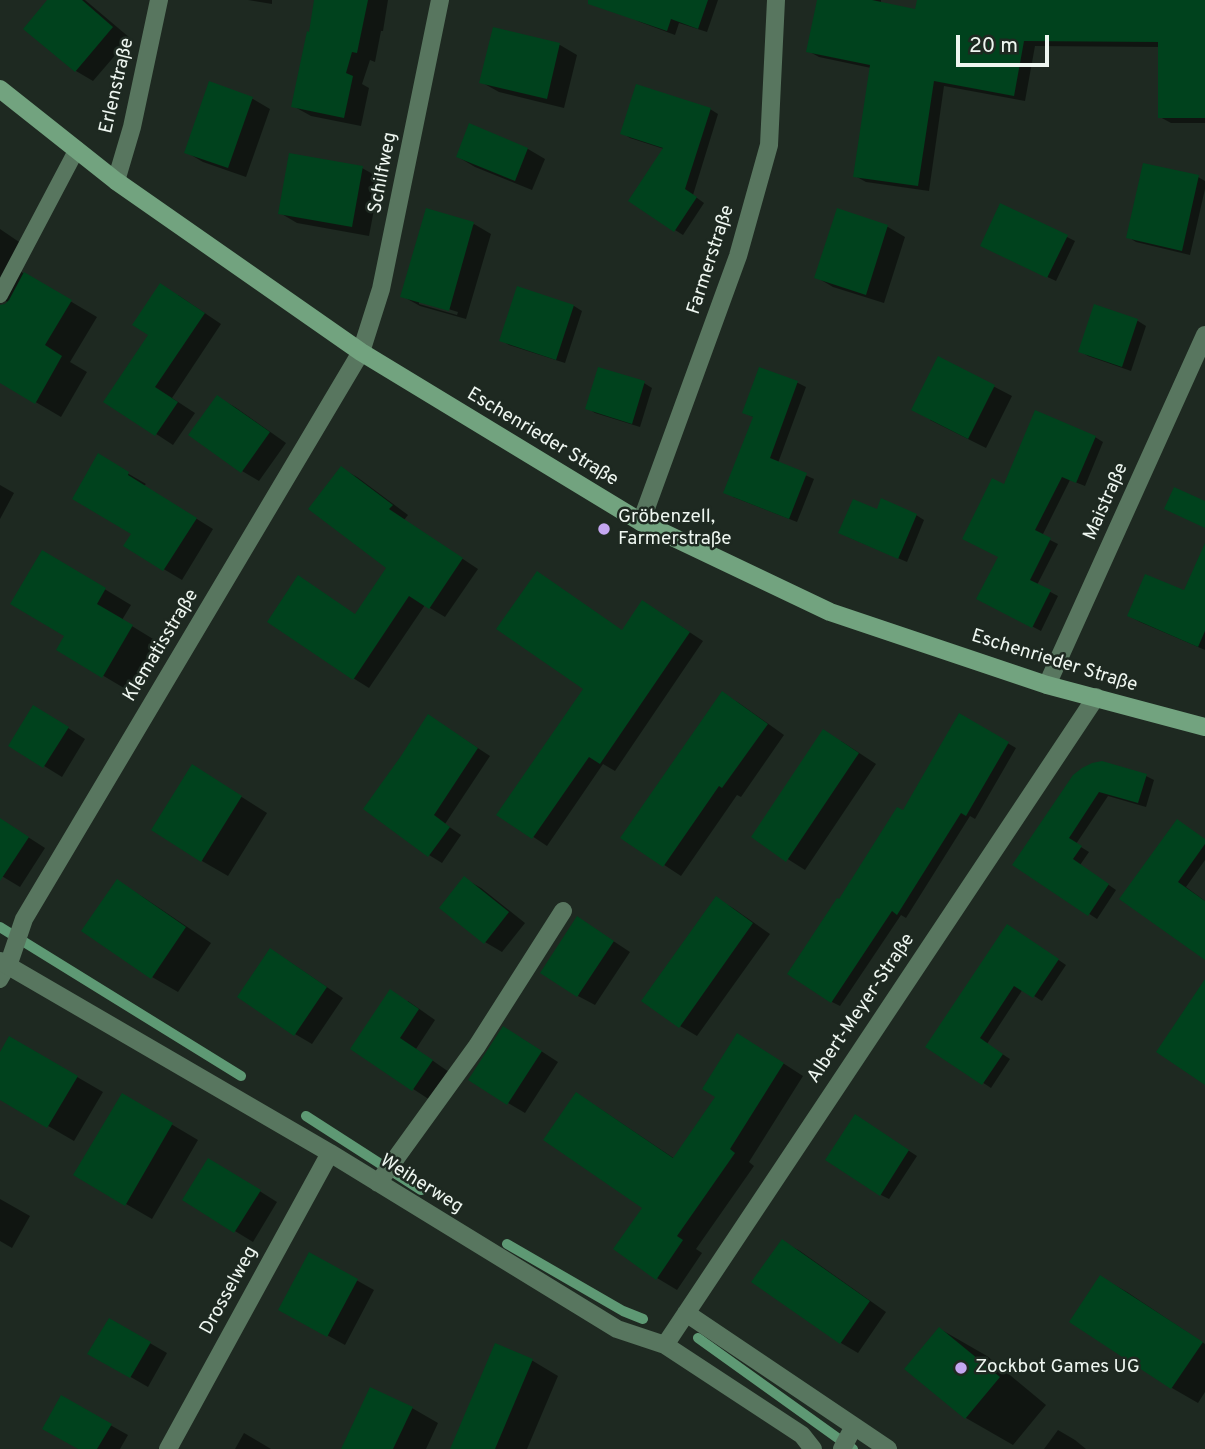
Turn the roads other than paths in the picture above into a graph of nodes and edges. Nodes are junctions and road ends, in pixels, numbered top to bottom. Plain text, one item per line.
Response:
1 (159, 0) edge
2 (440, 0) edge
3 (776, 0) edge
4 (0, 89) edge
5 (77, 149) junction
6 (116, 181) junction
7 (0, 295) edge
8 (1205, 335) edge
9 (361, 352) junction
10 (641, 522) junction
11 (1047, 685) junction
12 (1096, 697) junction
13 (1205, 727) edge
14 (563, 911) dead end
15 (5, 964) edge
16 (330, 1153) junction
17 (381, 1181) junction
18 (686, 1313) junction
19 (665, 1345) junction
20 (853, 1429) junction
21 (168, 1449) edge
22 (813, 1449) edge
23 (842, 1449) edge
24 (888, 1449) edge

1 - 6 street, Erlenstraße
2 - 9 street, Schilfweg
3 - 10 street, Farmerstraße
4 - 5 street, Eschenrieder Straße
5 - 6 street, Eschenrieder Straße
5 - 7 lane
6 - 9 street, Eschenrieder Straße
8 - 11 street, Maistraße
9 - 10 street, Eschenrieder Straße
9 - 15 street, Klematisstraße
10 - 11 street, Eschenrieder Straße
11 - 12 street, Eschenrieder Straße
12 - 13 street, Eschenrieder Straße
12 - 18 street, Albert-Meyer-Straße
14 - 17 street
15 - 16 street, Weiherweg
16 - 17 street, Weiherweg
16 - 21 street, Drosselweg
17 - 19 street, Weiherweg
18 - 19 street, Albert-Meyer-Straße
18 - 20 street
19 - 22 street, Weiherweg
20 - 23 street
20 - 24 street

